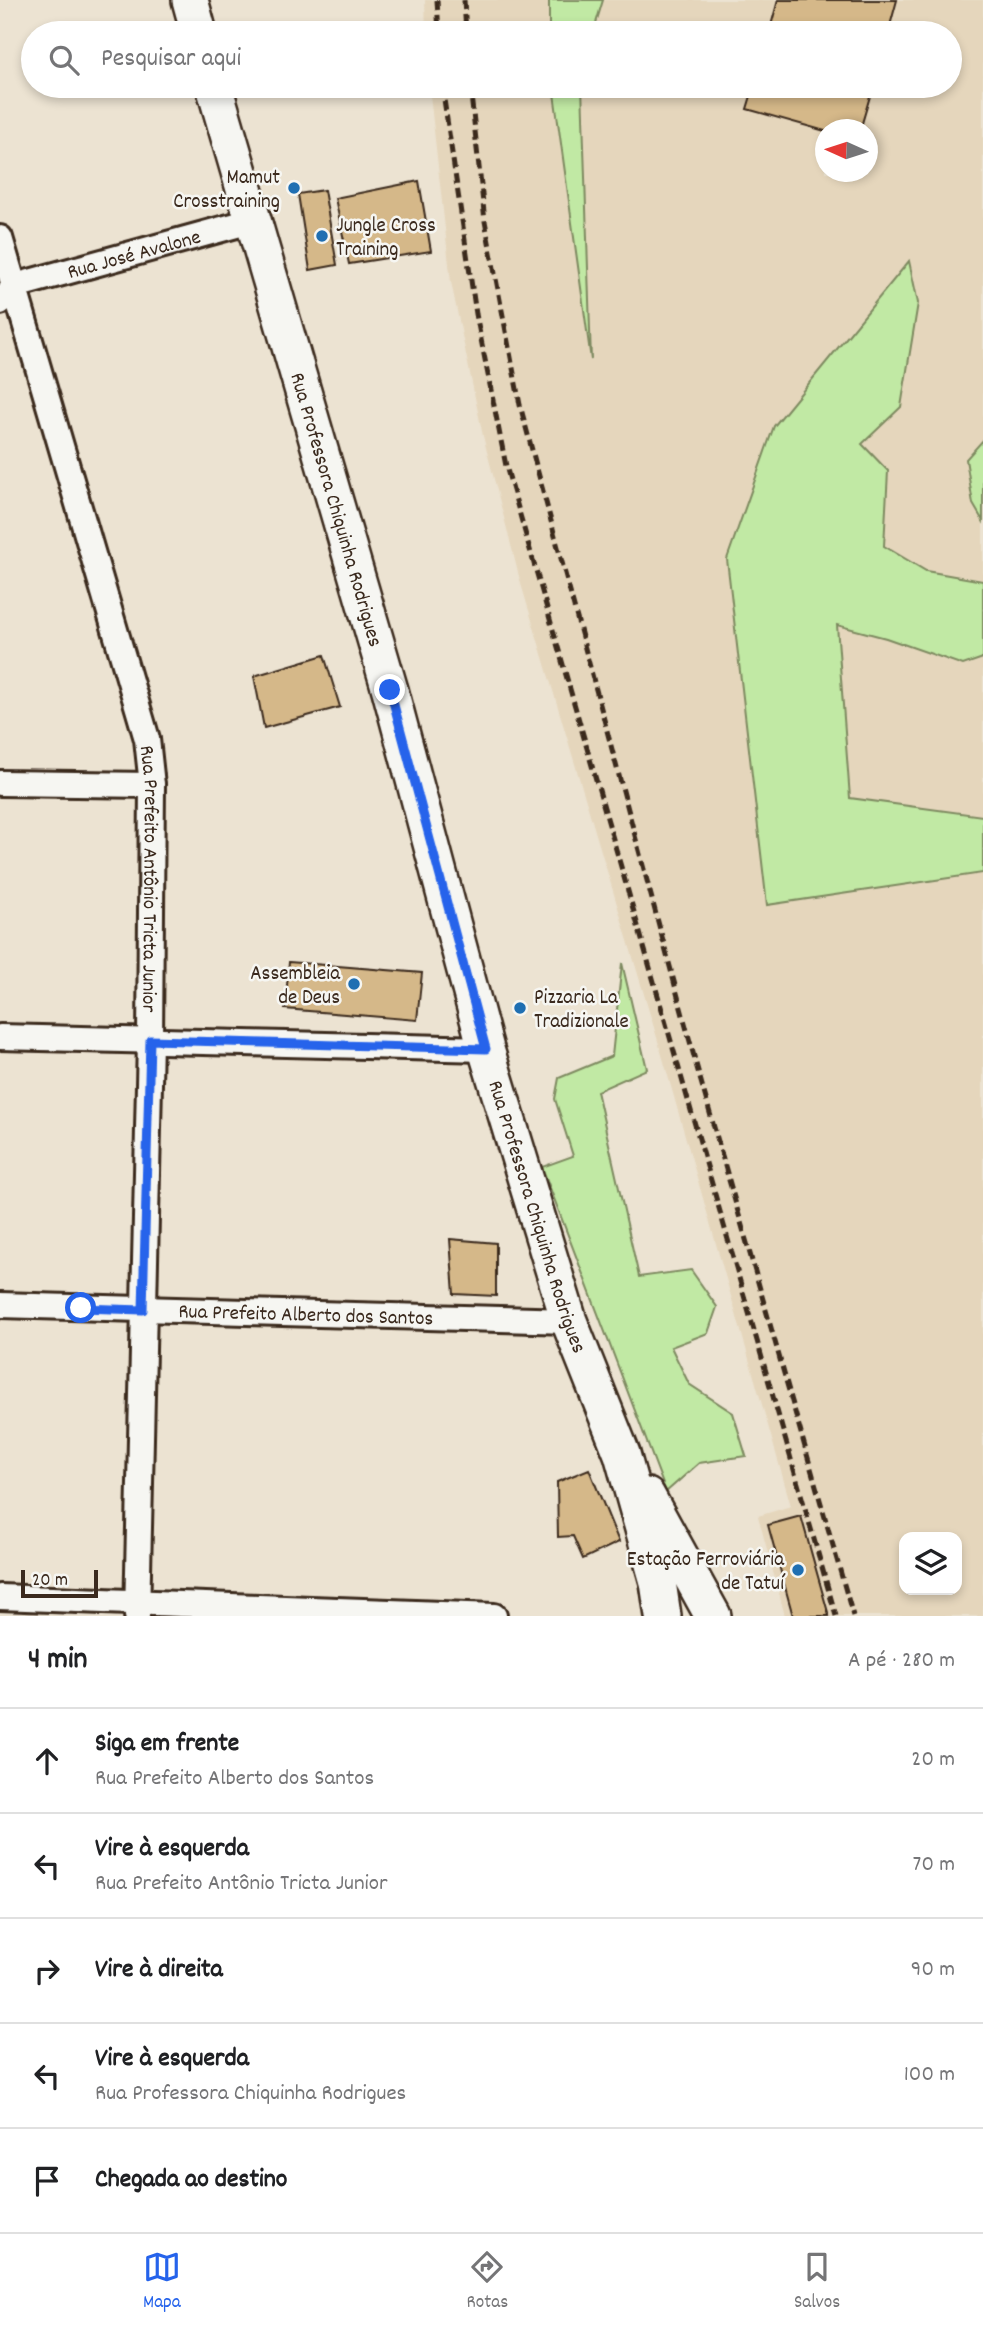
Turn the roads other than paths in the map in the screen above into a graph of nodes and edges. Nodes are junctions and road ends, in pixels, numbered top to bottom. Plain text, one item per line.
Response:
1 (190, 0) edge
2 (196, 21) edge
3 (217, 98) edge
4 (251, 221) junction
5 (0, 238) edge
6 (7, 294) edge
7 (0, 783) edge
8 (152, 785) junction
9 (0, 1038) edge
10 (150, 1040) junction
11 (486, 1049) junction
12 (0, 1305) edge
13 (143, 1310) junction
14 (569, 1321) junction
15 (622, 1454) junction
16 (0, 1597) edge
17 (138, 1609) edge
18 (494, 1616) edge
19 (663, 1616) edge
20 (713, 1616) edge

1 - 2 main road
3 - 4 main road, Rua Professora Chiquinha Rodrigues
4 - 6 street, Rua José Avalone
4 - 11 main road, Rua Professora Chiquinha Rodrigues
5 - 6 street, Rua Prefeito Antônio Tricta Junior
6 - 8 street, Rua Prefeito Antônio Tricta Junior
7 - 8 street
8 - 10 street, Rua Prefeito Antônio Tricta Junior
9 - 10 street
10 - 11 street
10 - 13 street, Rua Prefeito Antônio Tricta Junior
11 - 14 main road, Rua Professora Chiquinha Rodrigues
12 - 13 street, Rua Prefeito Alberto dos Santos
13 - 14 street, Rua Prefeito Alberto dos Santos
13 - 17 street, Rua Prefeito Antônio Tricta Junior
14 - 15 main road, Rua Professora Chiquinha Rodrigues
15 - 19 main road, Rua Professora Chiquinha Rodrigues
15 - 20 main road, Rua Professora Chiquinha Rodrigues
16 - 17 street
17 - 18 street

